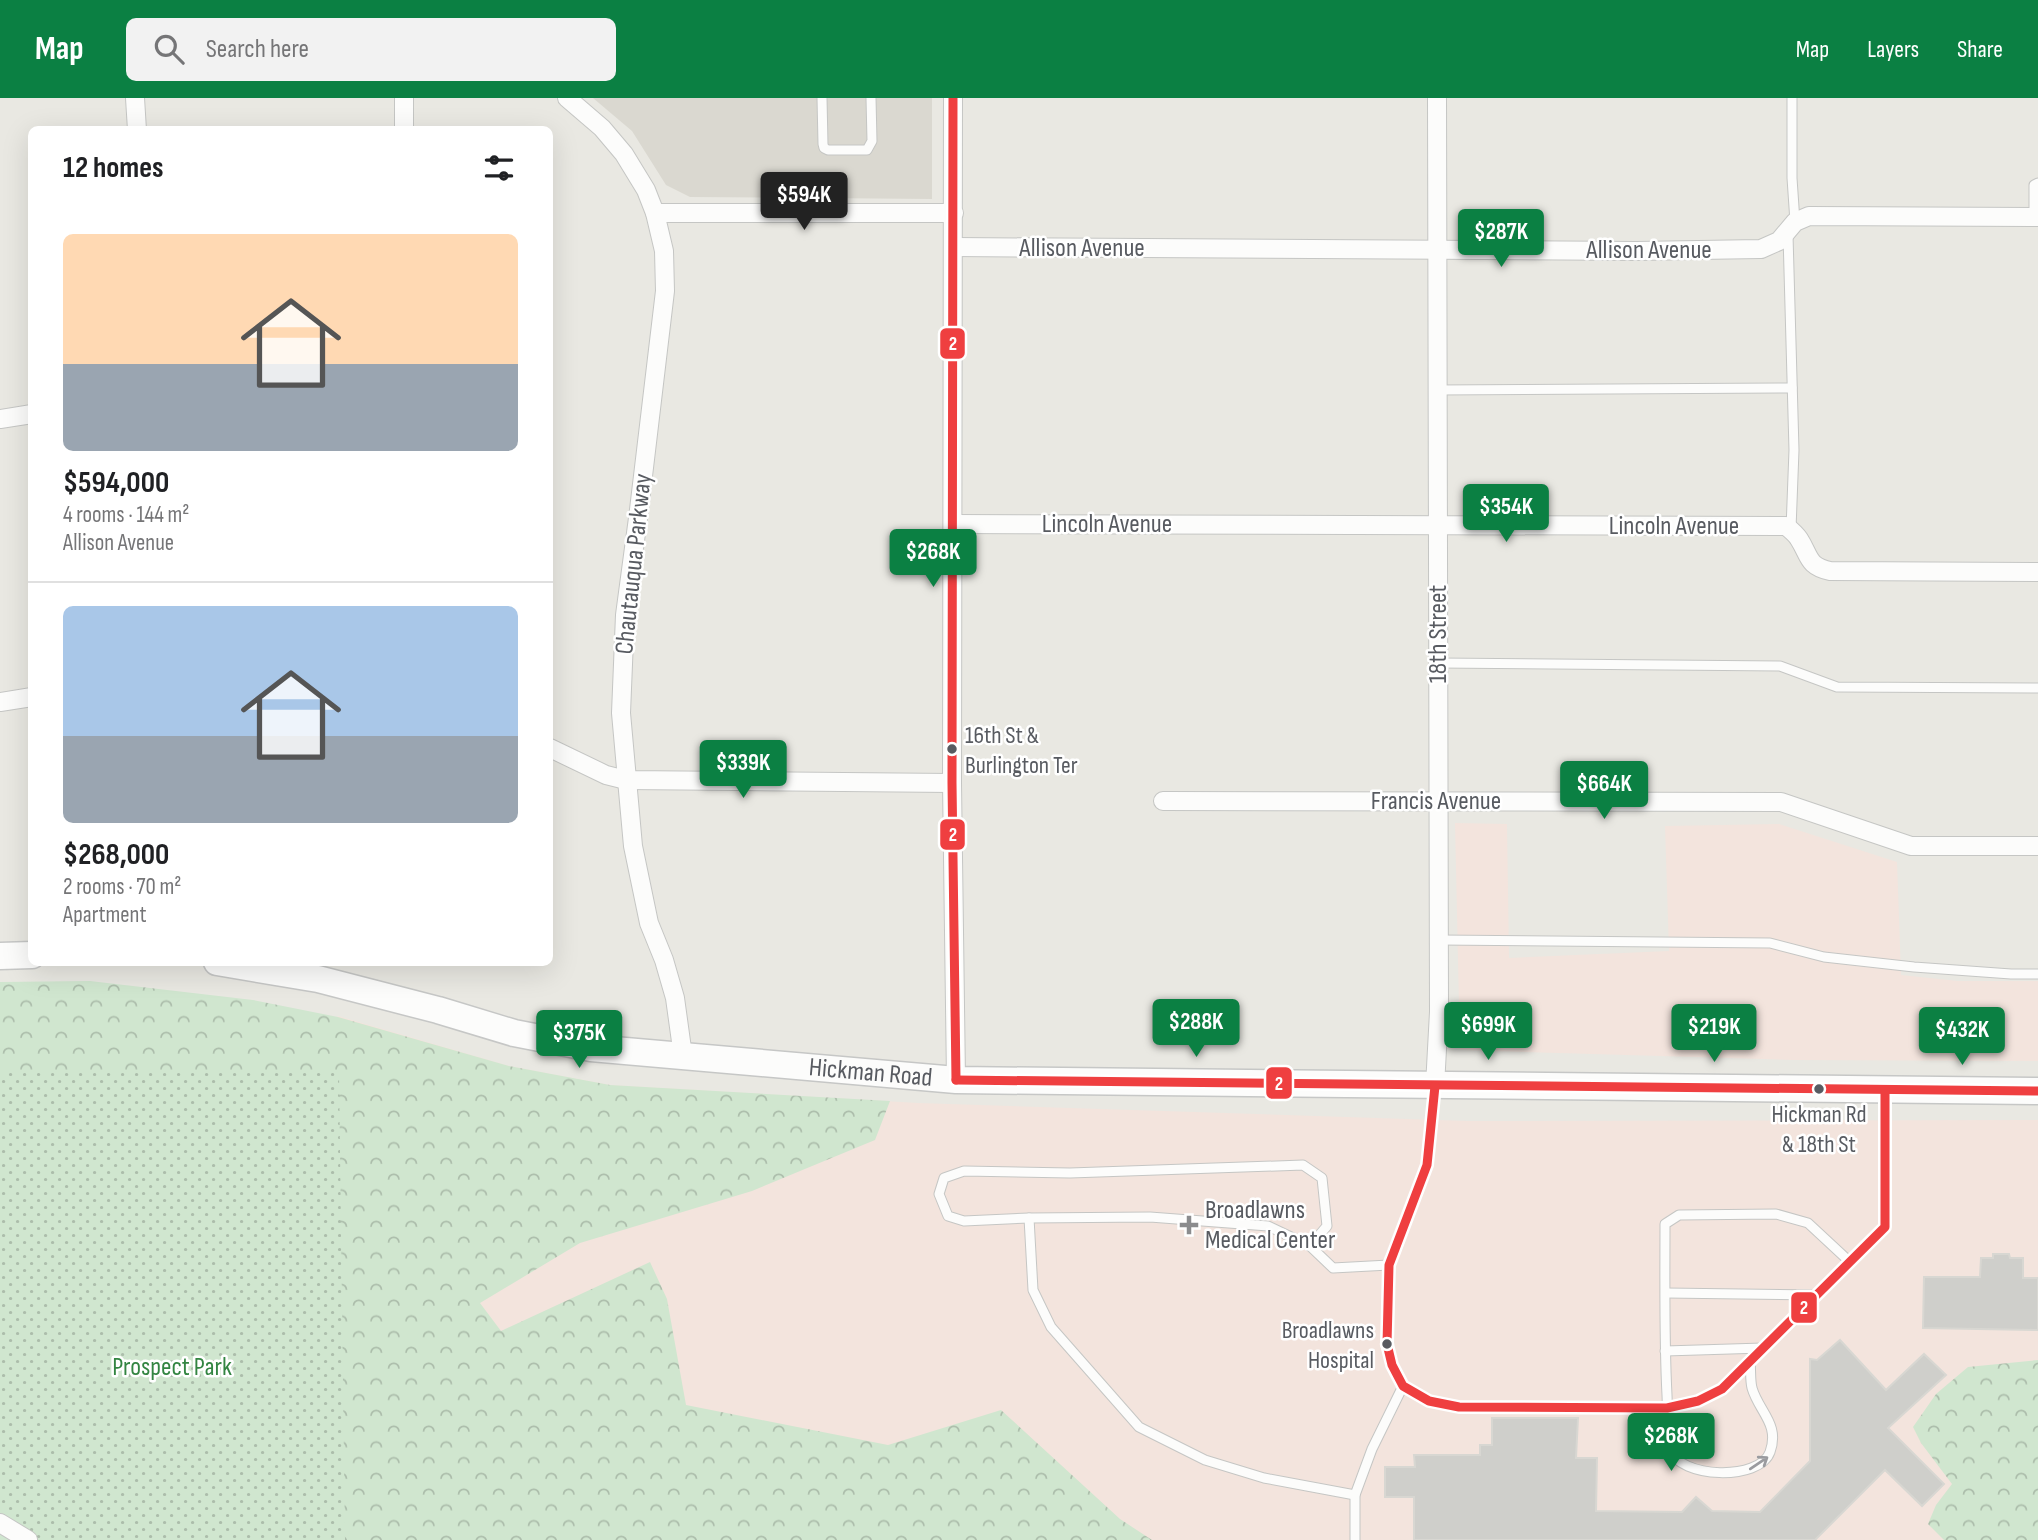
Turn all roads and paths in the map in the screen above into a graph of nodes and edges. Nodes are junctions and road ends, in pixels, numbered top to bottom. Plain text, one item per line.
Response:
1 (135, 98) edge
2 (404, 98) edge
3 (568, 98) edge
4 (822, 98) edge
5 (871, 98) edge
6 (953, 98) edge
7 (1437, 98) edge
8 (1792, 98) edge
9 (137, 126) edge
10 (404, 126) edge
11 (2038, 183) edge
12 (655, 213) junction
13 (954, 213) junction
14 (2036, 217) edge
15 (1791, 226) junction
16 (954, 247) junction
17 (1437, 250) junction
18 (1792, 388) junction
19 (1437, 390) junction
20 (28, 415) edge
21 (0, 419) edge
22 (953, 523) junction
23 (1438, 524) junction
24 (1791, 531) junction
25 (2038, 572) edge
26 (1438, 663) junction
27 (2038, 688) edge
28 (28, 698) edge
29 (0, 702) edge
30 (553, 749) edge
31 (626, 780) junction
32 (952, 783) junction
33 (1163, 801) dead end
34 (1438, 801) junction
35 (2038, 846) edge
36 (1438, 940) junction
37 (28, 955) edge
38 (0, 956) edge
39 (241, 966) edge
40 (2038, 974) edge
41 (683, 1056) junction
42 (956, 1080) junction
43 (1435, 1086) junction
44 (1885, 1090) junction
45 (2038, 1091) edge
46 (1029, 1218) junction
47 (1310, 1246) junction
48 (1850, 1262) junction
49 (1389, 1265) junction
50 (1666, 1293) junction
51 (1816, 1295) junction
52 (1763, 1348) junction
53 (1664, 1351) junction
54 (1750, 1361) junction
55 (1403, 1386) junction
56 (1667, 1408) junction
57 (1354, 1495) junction
58 (0, 1523) edge
59 (28, 1540) edge
60 (1355, 1540) edge

1 - 9 street
2 - 10 street
3 - 12 street, Chautauqua Parkway
4 - 5 lane
6 - 13 street
7 - 17 street, 18th Street
8 - 15 lane
11 - 14 lane
12 - 13 street
12 - 31 street, Chautauqua Parkway
13 - 16 street
14 - 15 street, Allison Avenue
15 - 17 street, Allison Avenue
15 - 18 lane
16 - 17 street, Allison Avenue
16 - 22 street
17 - 19 street, 18th Street
18 - 19 lane
18 - 24 lane
19 - 23 street, 18th Street
20 - 21 street
22 - 23 street, Lincoln Avenue
22 - 32 street
23 - 24 street, Lincoln Avenue
23 - 26 street, 18th Street
24 - 25 street
26 - 27 lane
26 - 34 street, 18th Street
28 - 29 street
30 - 31 street
31 - 32 street
31 - 41 street, Chautauqua Parkway
32 - 42 street
33 - 34 street, Francis Avenue
34 - 35 street, Francis Avenue
34 - 36 street, 18th Street
36 - 40 lane
36 - 43 street, 18th Street
37 - 38 main road
39 - 41 main road, Hickman Road
41 - 42 main road, Hickman Road
42 - 43 main road, Hickman Road
43 - 44 main road, Hickman Road
43 - 49 lane
44 - 45 main road, Hickman Road
44 - 48 lane
46 - 47 lane
46 - 47 lane
46 - 57 lane
47 - 49 lane
48 - 50 lane
48 - 51 lane
49 - 55 lane
50 - 51 lane
50 - 53 lane
51 - 52 lane
52 - 53 lane
52 - 54 lane
53 - 56 lane
54 - 56 lane
56 -> 54 lane
55 - 56 lane
55 - 57 lane
57 - 60 lane
58 - 59 street

